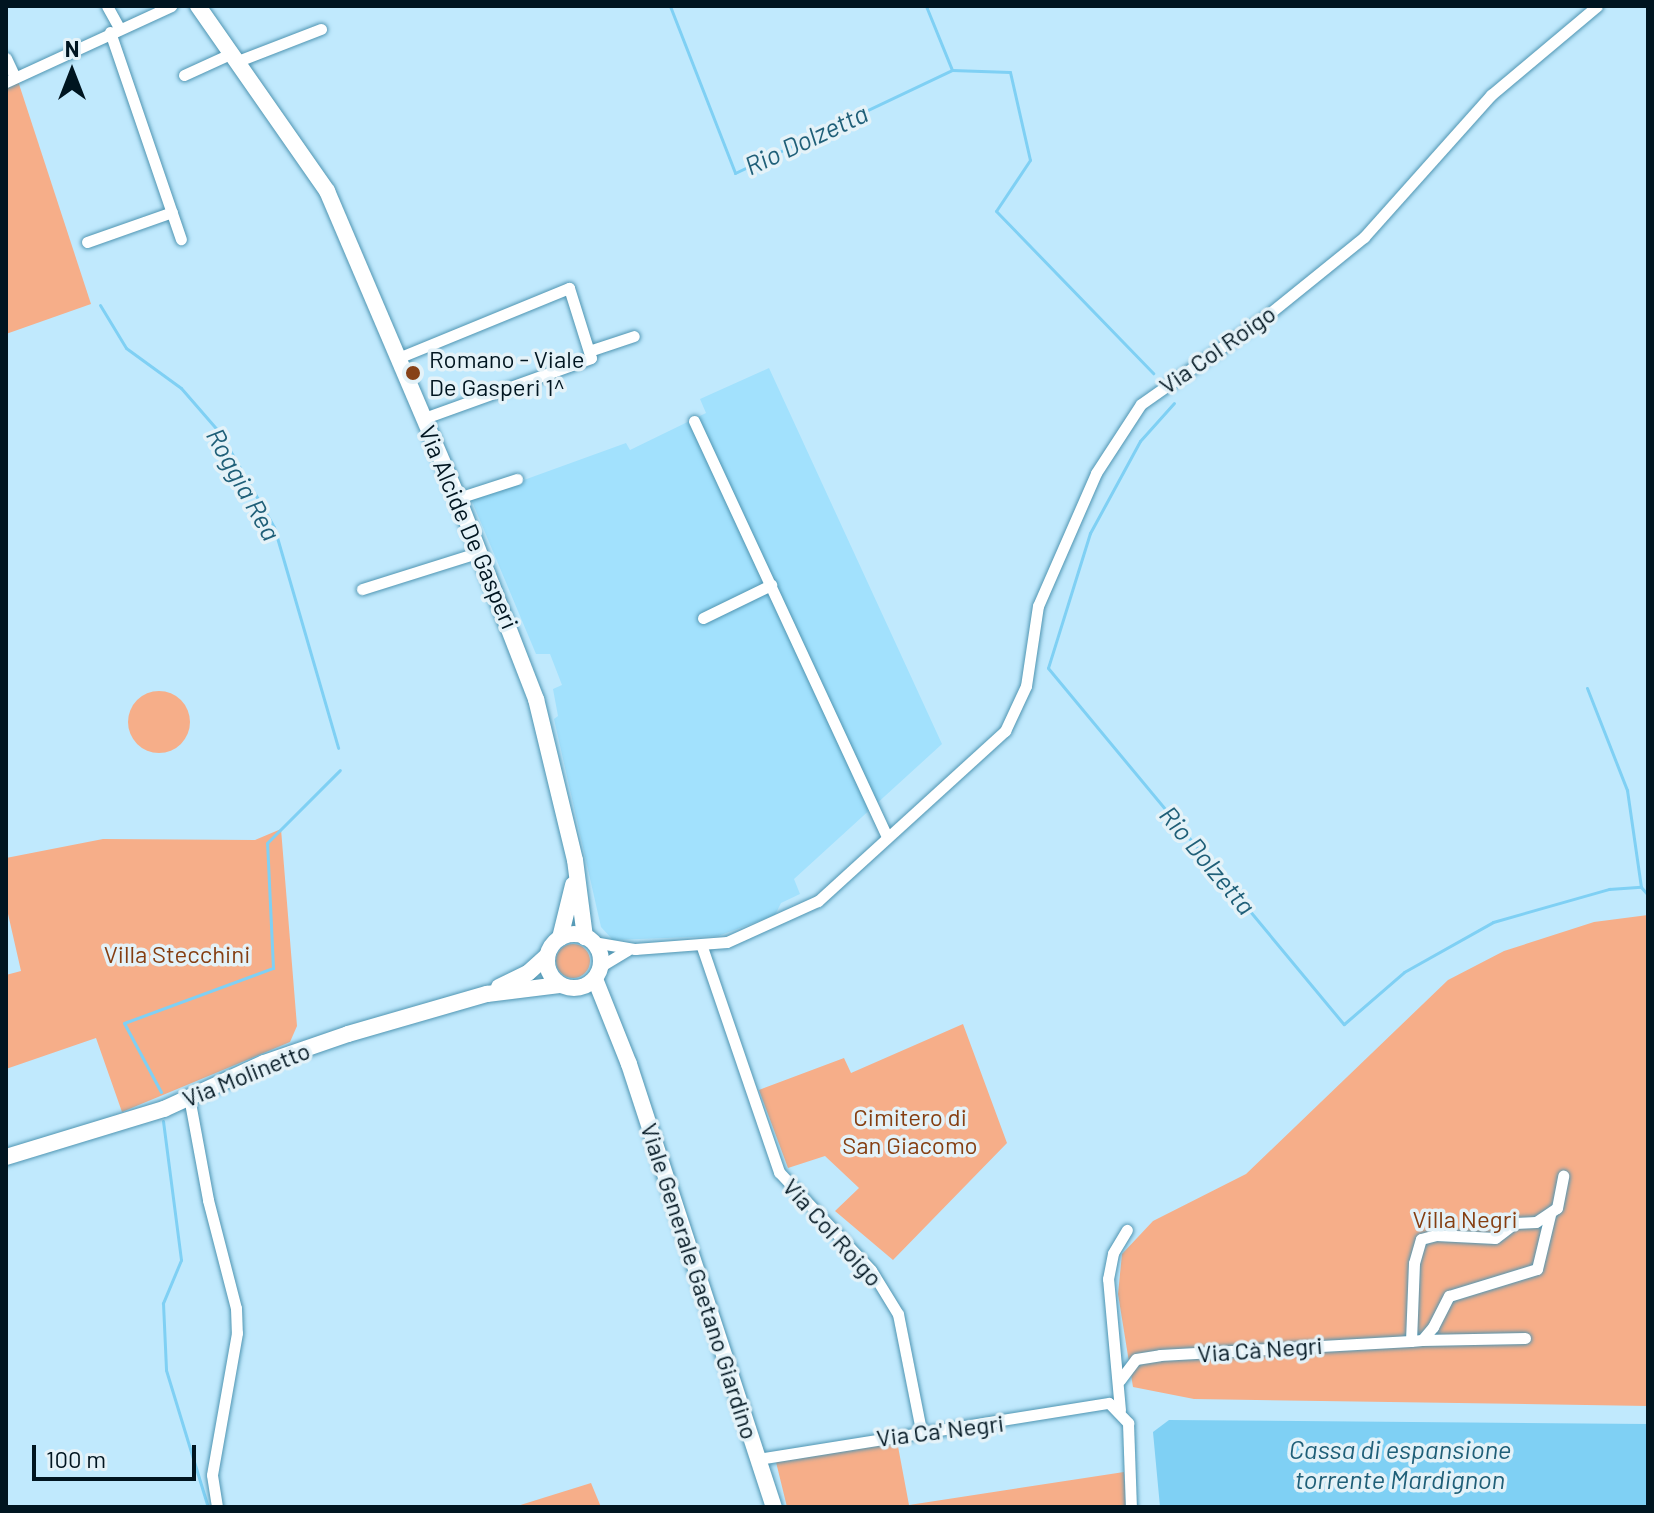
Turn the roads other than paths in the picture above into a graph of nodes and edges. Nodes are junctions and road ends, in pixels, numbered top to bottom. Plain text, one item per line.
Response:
1 (107, 6) edge
2 (171, 6) edge
3 (198, 6) edge
4 (1597, 6) edge
5 (321, 29) dead end
6 (114, 30) junction
7 (235, 57) junction
8 (6, 58) edge
9 (184, 75) dead end
10 (11, 79) edge
11 (172, 212) junction
12 (181, 239) dead end
13 (87, 242) dead end
14 (634, 336) dead end
15 (592, 350) junction
16 (398, 358) junction
17 (424, 418) junction
18 (694, 421) dead end
19 (517, 479) dead end
20 (458, 498) junction
21 (480, 552) junction
22 (771, 585) junction
23 (362, 589) dead end
24 (703, 618) dead end
25 (887, 836) junction
26 (575, 860) junction
27 (560, 938) junction
28 (589, 939) junction
29 (702, 947) junction
30 (630, 949) junction
31 (547, 956) junction
32 (598, 972) junction
33 (566, 987) junction
34 (487, 994) junction
35 (625, 1055) junction
36 (189, 1097) junction
37 (6, 1157) edge
38 (1563, 1176) dead end
39 (1550, 1214) junction
40 (1127, 1230) dead end
41 (1525, 1338) dead end
42 (1416, 1341) junction
43 (1120, 1380) junction
44 (1120, 1410) junction
45 (921, 1430) junction
46 (758, 1459) junction
47 (217, 1507) edge
48 (774, 1507) edge
49 (1131, 1507) edge

1 - 6 street
2 - 6 street
3 - 7 main road, Via Alcide De Gasperi
4 - 25 street, Via Col Roigo
5 - 7 street
6 - 10 street
6 - 11 street
7 - 9 street
7 - 16 main road, Via Alcide De Gasperi
8 - 10 street
11 - 12 street
11 - 13 street
14 - 15 street
15 - 16 street
15 - 17 street
16 - 17 main road, Via Alcide De Gasperi
17 - 20 main road, Via Alcide De Gasperi
18 - 22 street
19 - 20 street
20 - 21 main road, Via Alcide De Gasperi
21 - 23 street
21 - 26 main road, Via Alcide De Gasperi
22 - 24 street
22 - 25 street
25 - 29 street, Via Col Roigo
26 - 27 main road, Via Alcide De Gasperi
26 - 28 main road, Via Alcide De Gasperi
27 - 28 main road
27 - 31 main road
28 - 30 street, Via Col Roigo
28 - 32 main road
29 - 30 street, Via Col Roigo
29 - 45 street, Via Col Roigo
30 - 32 street, Via Col Roigo
31 - 33 main road
31 - 34 main road, Via Molinetto
32 - 33 main road
32 - 35 main road, Viale Generale Gaetano Giardino
33 - 34 main road, Via Molinetto
33 - 35 main road, Viale Generale Gaetano Giardino
34 - 36 main road, Via Molinetto
35 - 46 main road, Viale Generale Gaetano Giardino
36 - 37 main road, Via Molinetto
36 - 47 street
38 - 39 street
39 - 42 street
39 - 42 street
40 - 43 street
41 - 42 street, Via Cà Negri
42 - 43 street, Via Cà Negri
43 - 44 street
44 - 45 street, Via Ca' Negri
44 - 49 street
45 - 46 street, Via Ca' Negri
46 - 48 main road, Viale Generale Gaetano Giardino

